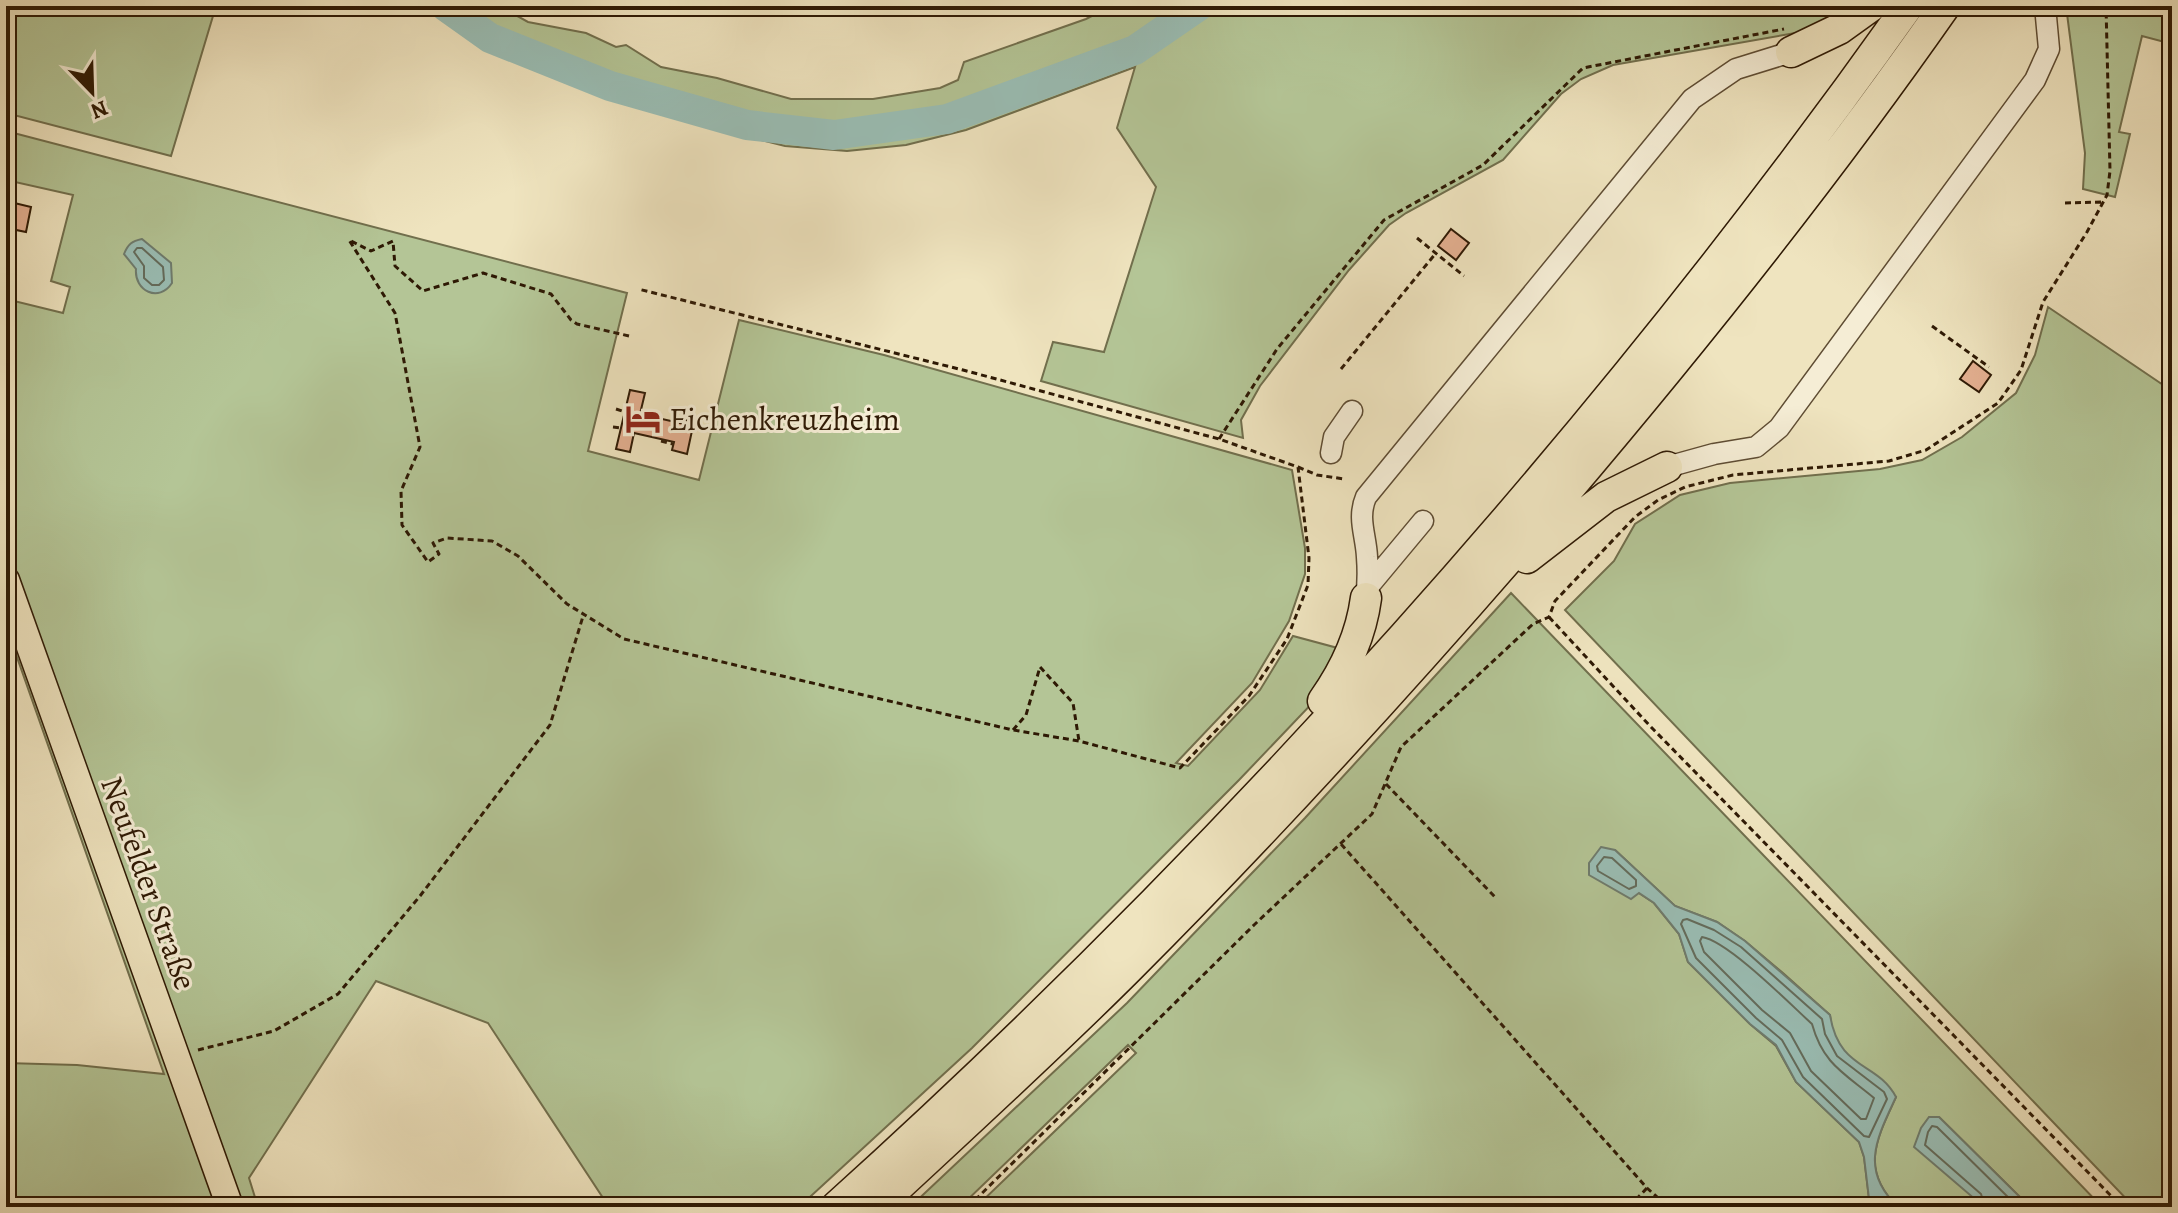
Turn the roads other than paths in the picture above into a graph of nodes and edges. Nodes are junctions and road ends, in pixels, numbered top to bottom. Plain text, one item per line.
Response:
1 (1871, 6) edge
2 (1908, 6) edge
3 (1945, 6) edge
4 (2045, 6) edge
5 (1791, 40) joint
6 (1352, 411) dead end
7 (1331, 453) dead end
8 (1667, 467) joint
9 (1423, 521) dead end
10 (6, 580) edge
11 (1367, 592) junction
12 (1469, 604) junction
13 (1253, 797) junction
14 (230, 1207) edge
15 (836, 1207) edge
16 (876, 1207) edge

1 - 5 highway
2 - 13 highway
3 - 12 highway
4 - 8 lane
5 - 11 lane
6 - 7 lane
8 - 12 highway
9 - 11 lane
10 - 14 main road, Neufelder Straße
11 - 13 highway
12 - 16 highway
13 - 15 highway

